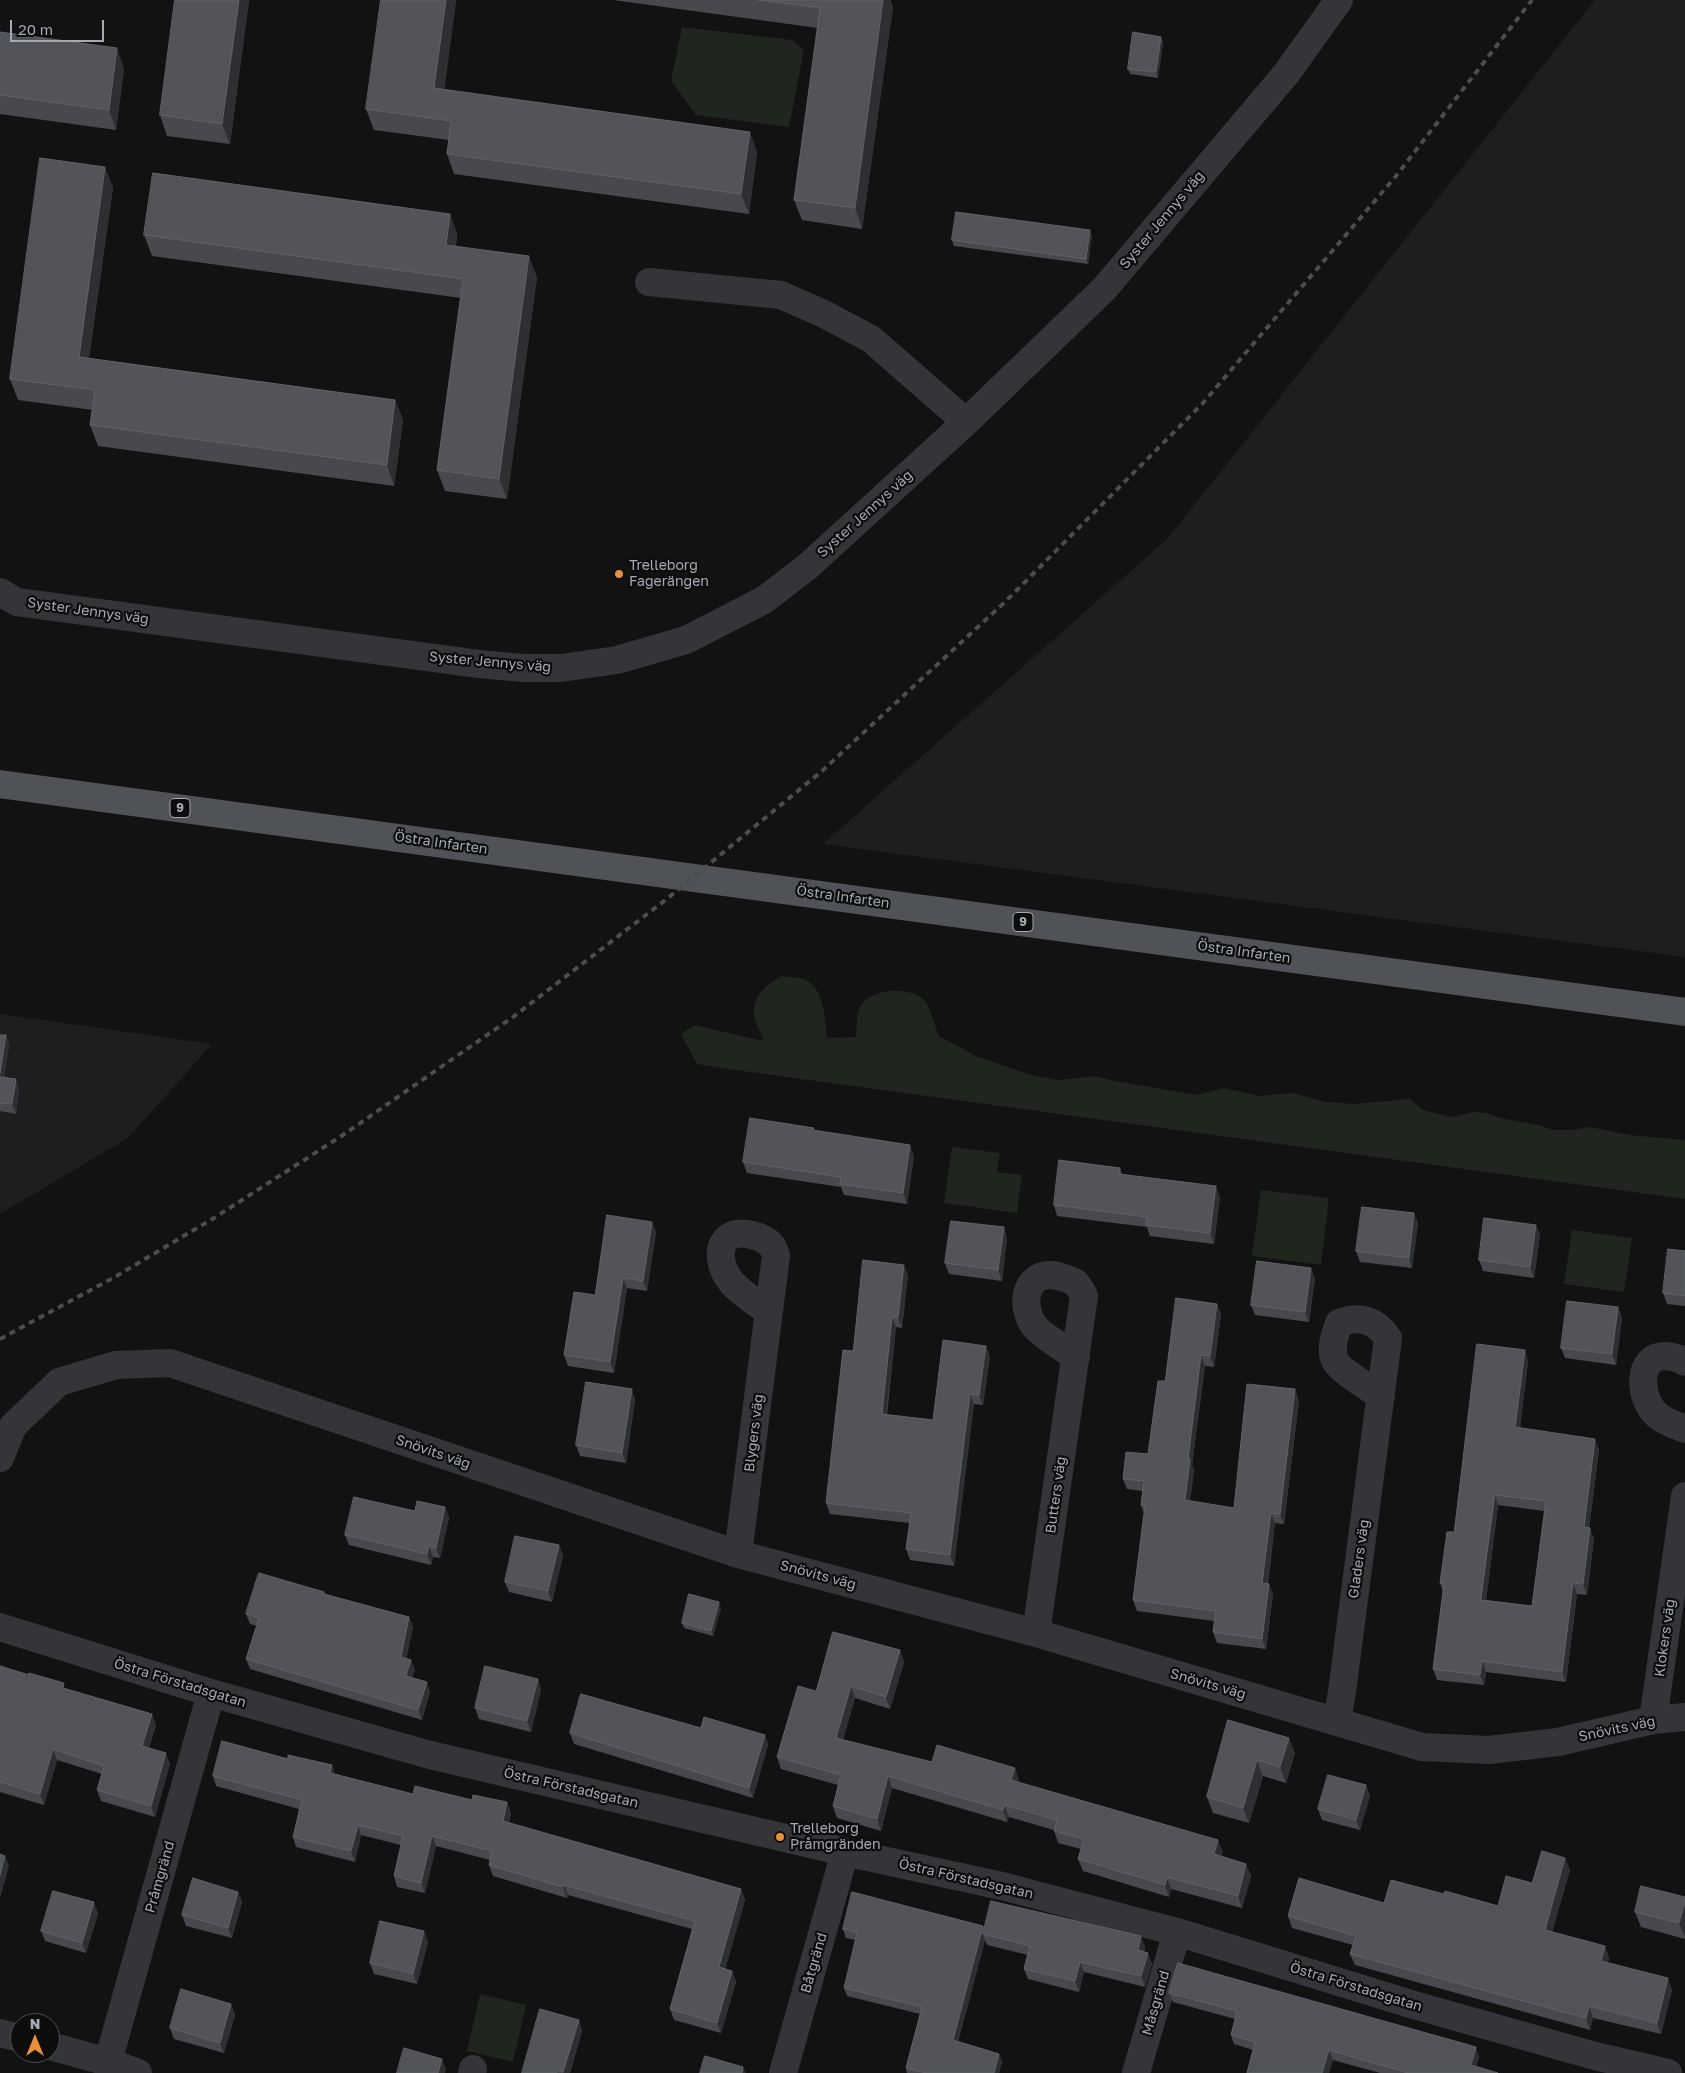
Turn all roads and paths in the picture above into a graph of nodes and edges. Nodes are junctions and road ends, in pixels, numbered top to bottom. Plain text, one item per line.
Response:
1 (1339, 0) edge
2 (649, 282) dead end
3 (966, 422) junction
4 (0, 592) edge
5 (0, 784) edge
6 (1685, 1012) edge
7 (769, 1312) dead end
8 (1076, 1357) dead end
9 (1685, 1362) edge
10 (1381, 1396) dead end
11 (1685, 1429) edge
12 (0, 1458) edge
13 (1685, 1496) edge
14 (738, 1554) junction
15 (0, 1627) edge
16 (1036, 1633) junction
17 (211, 1693) junction
18 (1685, 1717) edge
19 (1653, 1720) junction
20 (1338, 1721) junction
21 (845, 1852) junction
22 (1177, 1932) junction
23 (60, 2049) edge
24 (108, 2062) junction
25 (1593, 2065) edge
26 (138, 2073) edge
27 (783, 2073) edge
28 (1136, 2073) edge
29 (1668, 2073) edge

1 - 3 street, Syster Jennys väg
2 - 3 street
3 - 4 street, Syster Jennys väg
5 - 6 main road, Östra Infarten / 9
7 - 14 street, Blygers väg
8 - 16 street, Butters väg
9 - 11 street
10 - 20 street, Gladers väg
12 - 14 street, Snövits väg
13 - 19 street, Klokers väg
14 - 16 street, Snövits väg
15 - 17 street, Östra Förstadsgatan
16 - 20 street, Snövits väg
17 - 21 street, Östra Förstadsgatan
17 - 24 street, Pråmgränd
18 - 19 street, Snövits väg
19 - 20 street, Snövits väg
21 - 22 street, Östra Förstadsgatan
21 - 27 street, Båtgränd
22 - 25 street, Östra Förstadsgatan
22 - 28 street, Måsgränd
23 - 24 street
24 - 26 street
25 - 29 street, Östra Förstadsgatan

